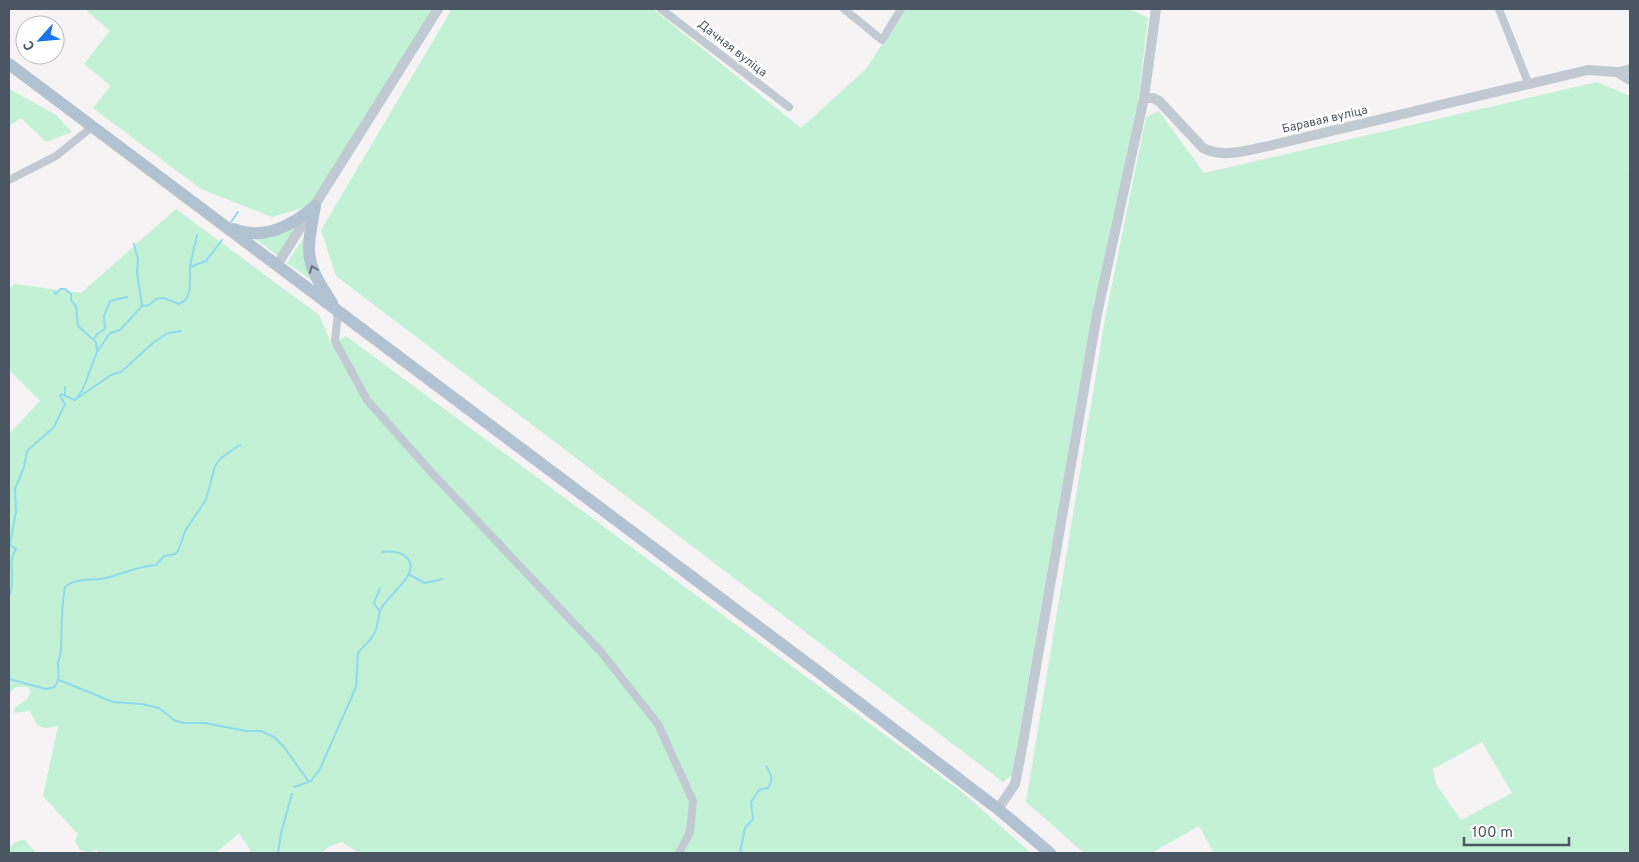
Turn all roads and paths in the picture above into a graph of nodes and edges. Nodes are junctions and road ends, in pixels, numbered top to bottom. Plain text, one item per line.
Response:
1 (438, 9) edge
2 (661, 9) edge
3 (844, 9) edge
4 (901, 9) edge
5 (1500, 9) edge
6 (1158, 10) edge
7 (9, 64) edge
8 (1630, 68) edge
9 (1617, 72) junction
10 (1630, 80) edge
11 (1529, 85) junction
12 (1144, 98) junction
13 (789, 107) dead end
14 (92, 127) junction
15 (9, 180) edge
16 (315, 206) junction
17 (223, 224) junction
18 (277, 265) junction
19 (338, 311) junction
20 (998, 809) junction
21 (679, 853) edge
22 (1050, 853) edge

1 - 16 street
2 - 13 street, Дачная вуліца
3 - 4 street
5 - 11 street
6 - 12 street
7 - 14 main road
8 - 9 street
9 - 10 street
9 - 11 street, Баравая вуліца
11 - 12 street, Баравая вуліца
12 - 20 street
14 - 15 street
14 - 17 main road
16 - 17 main road
16 - 18 street
19 -> 16 main road
17 - 18 main road
18 - 19 main road
19 - 20 main road
19 - 21 street
20 - 22 main road

